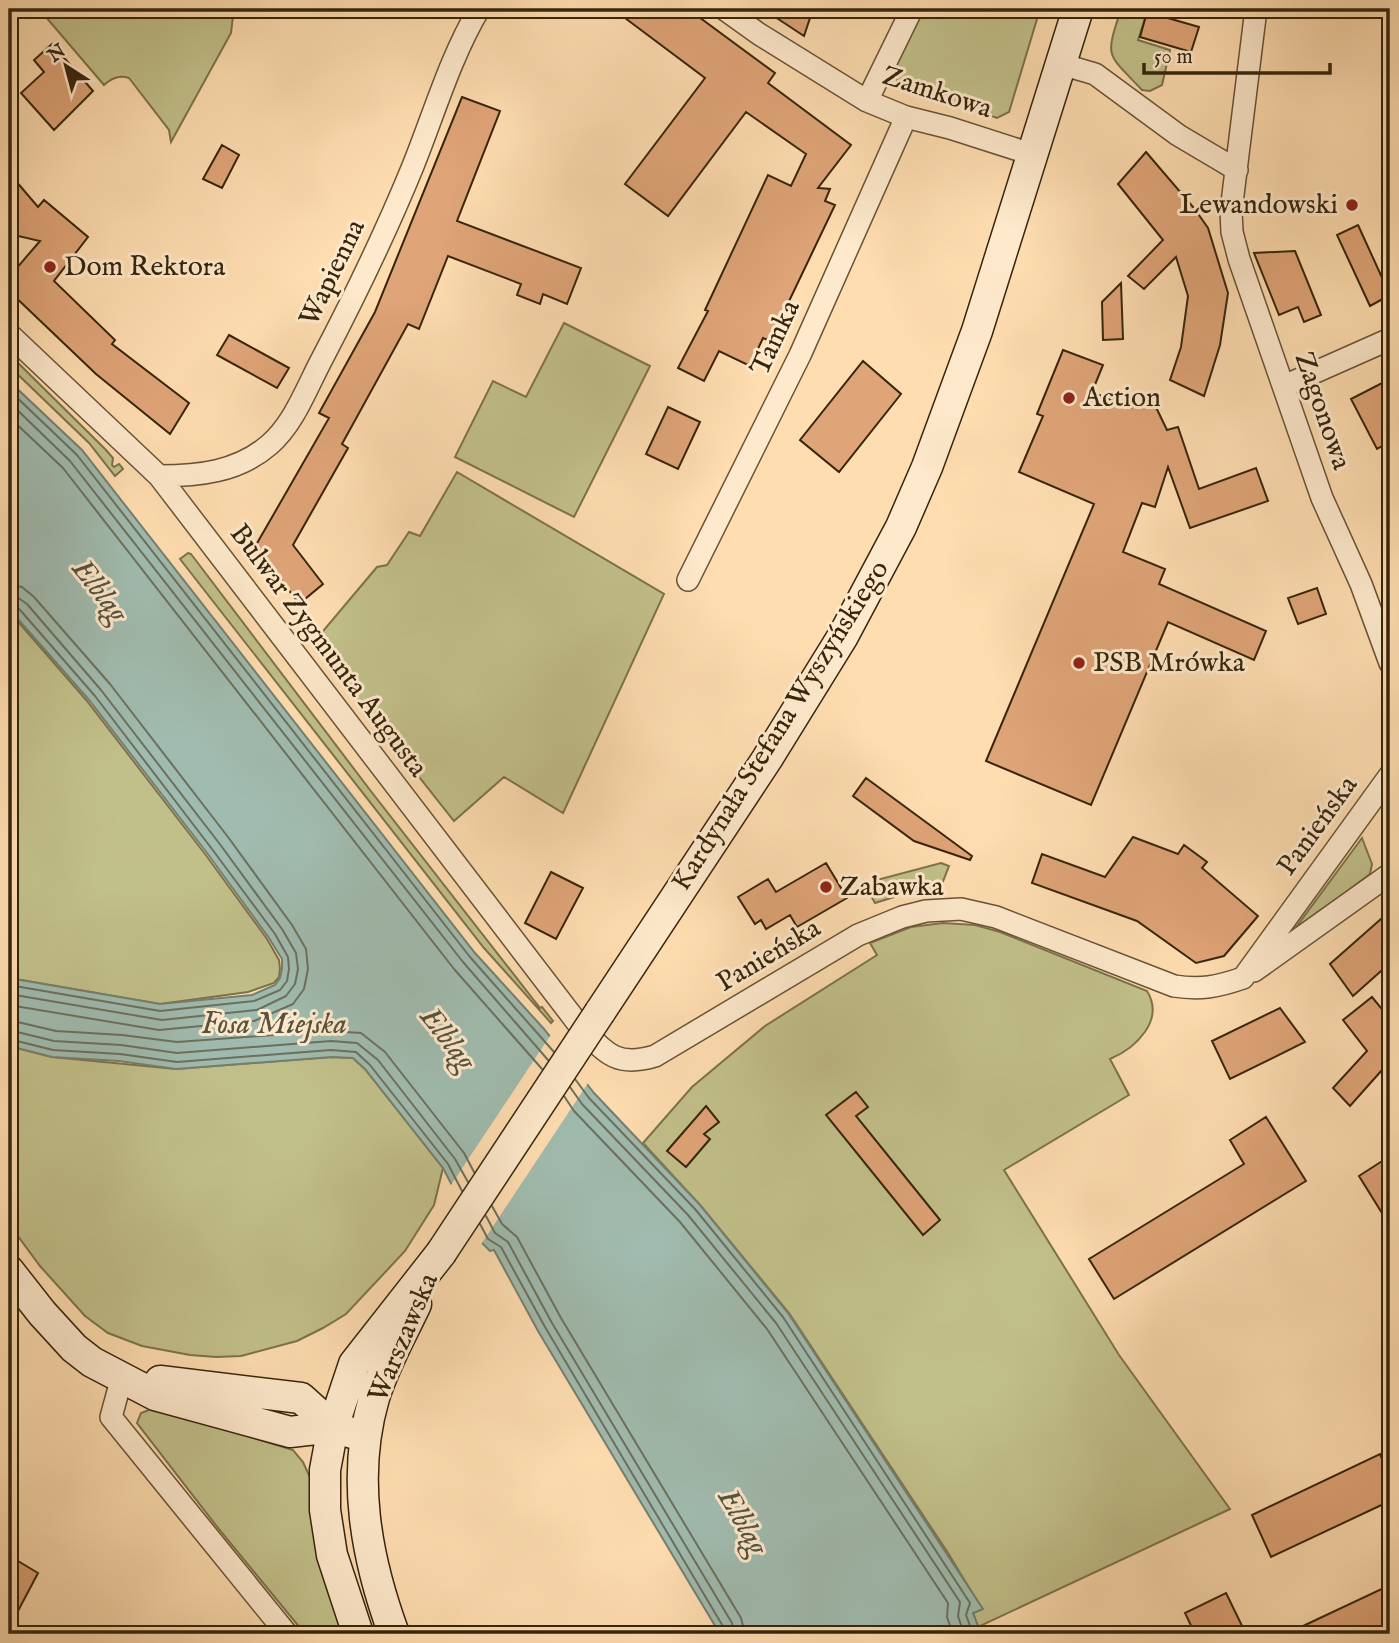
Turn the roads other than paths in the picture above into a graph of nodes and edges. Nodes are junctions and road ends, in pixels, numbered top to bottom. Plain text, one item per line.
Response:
1 (478, 9) edge
2 (724, 9) edge
3 (912, 9) edge
4 (1078, 9) edge
5 (1256, 9) edge
6 (1061, 64) junction
7 (867, 101) junction
8 (906, 117) junction
9 (1031, 153) junction
10 (1237, 170) junction
11 (9, 334) edge
12 (1390, 339) edge
13 (1284, 386) junction
14 (159, 476) junction
15 (688, 580) dead end
16 (1390, 663) edge
17 (1390, 775) edge
18 (1390, 874) edge
19 (1243, 978) junction
20 (589, 1019) junction
21 (441, 1254) junction
22 (9, 1271) edge
23 (354, 1364) junction
24 (122, 1377) junction
25 (301, 1398) junction
26 (333, 1427) junction
27 (365, 1437) junction
28 (287, 1634) edge
29 (358, 1634) edge
30 (394, 1634) edge

1 - 14 street, Wapienna
2 - 7 street, Zamkowa
3 - 7 street
4 - 6 main road
5 - 10 street, Zagonowa
6 - 9 main road, Kardynała Stefana Wyszyńskiego
6 - 10 street
7 - 8 street, Zamkowa
8 - 9 street, Zamkowa
8 - 15 street, Tamka
9 - 20 main road, Kardynała Stefana Wyszyńskiego
10 - 13 street, Zagonowa
11 - 14 street, Bulwar Zygmunta Augusta
12 - 13 street
13 - 16 street, Zagonowa
14 - 20 street, Bulwar Zygmunta Augusta
17 - 19 street, Panieńska
18 - 19 street, Panieńska
19 - 20 street, Panieńska
20 - 21 main road, Kardynała Stefana Wyszyńskiego, bridge
21 - 23 main road, Warszawska
21 - 27 main road, Warszawska
22 - 24 main road, Warszawska
23 - 25 main road, Warszawska
23 - 26 main road, Warszawska
24 - 25 main road, Warszawska
24 - 26 main road, Warszawska
24 - 28 street
25 - 26 main road, Warszawska
26 - 27 main road, Warszawska
26 - 29 main road, Warszawska
27 - 30 main road, Warszawska

